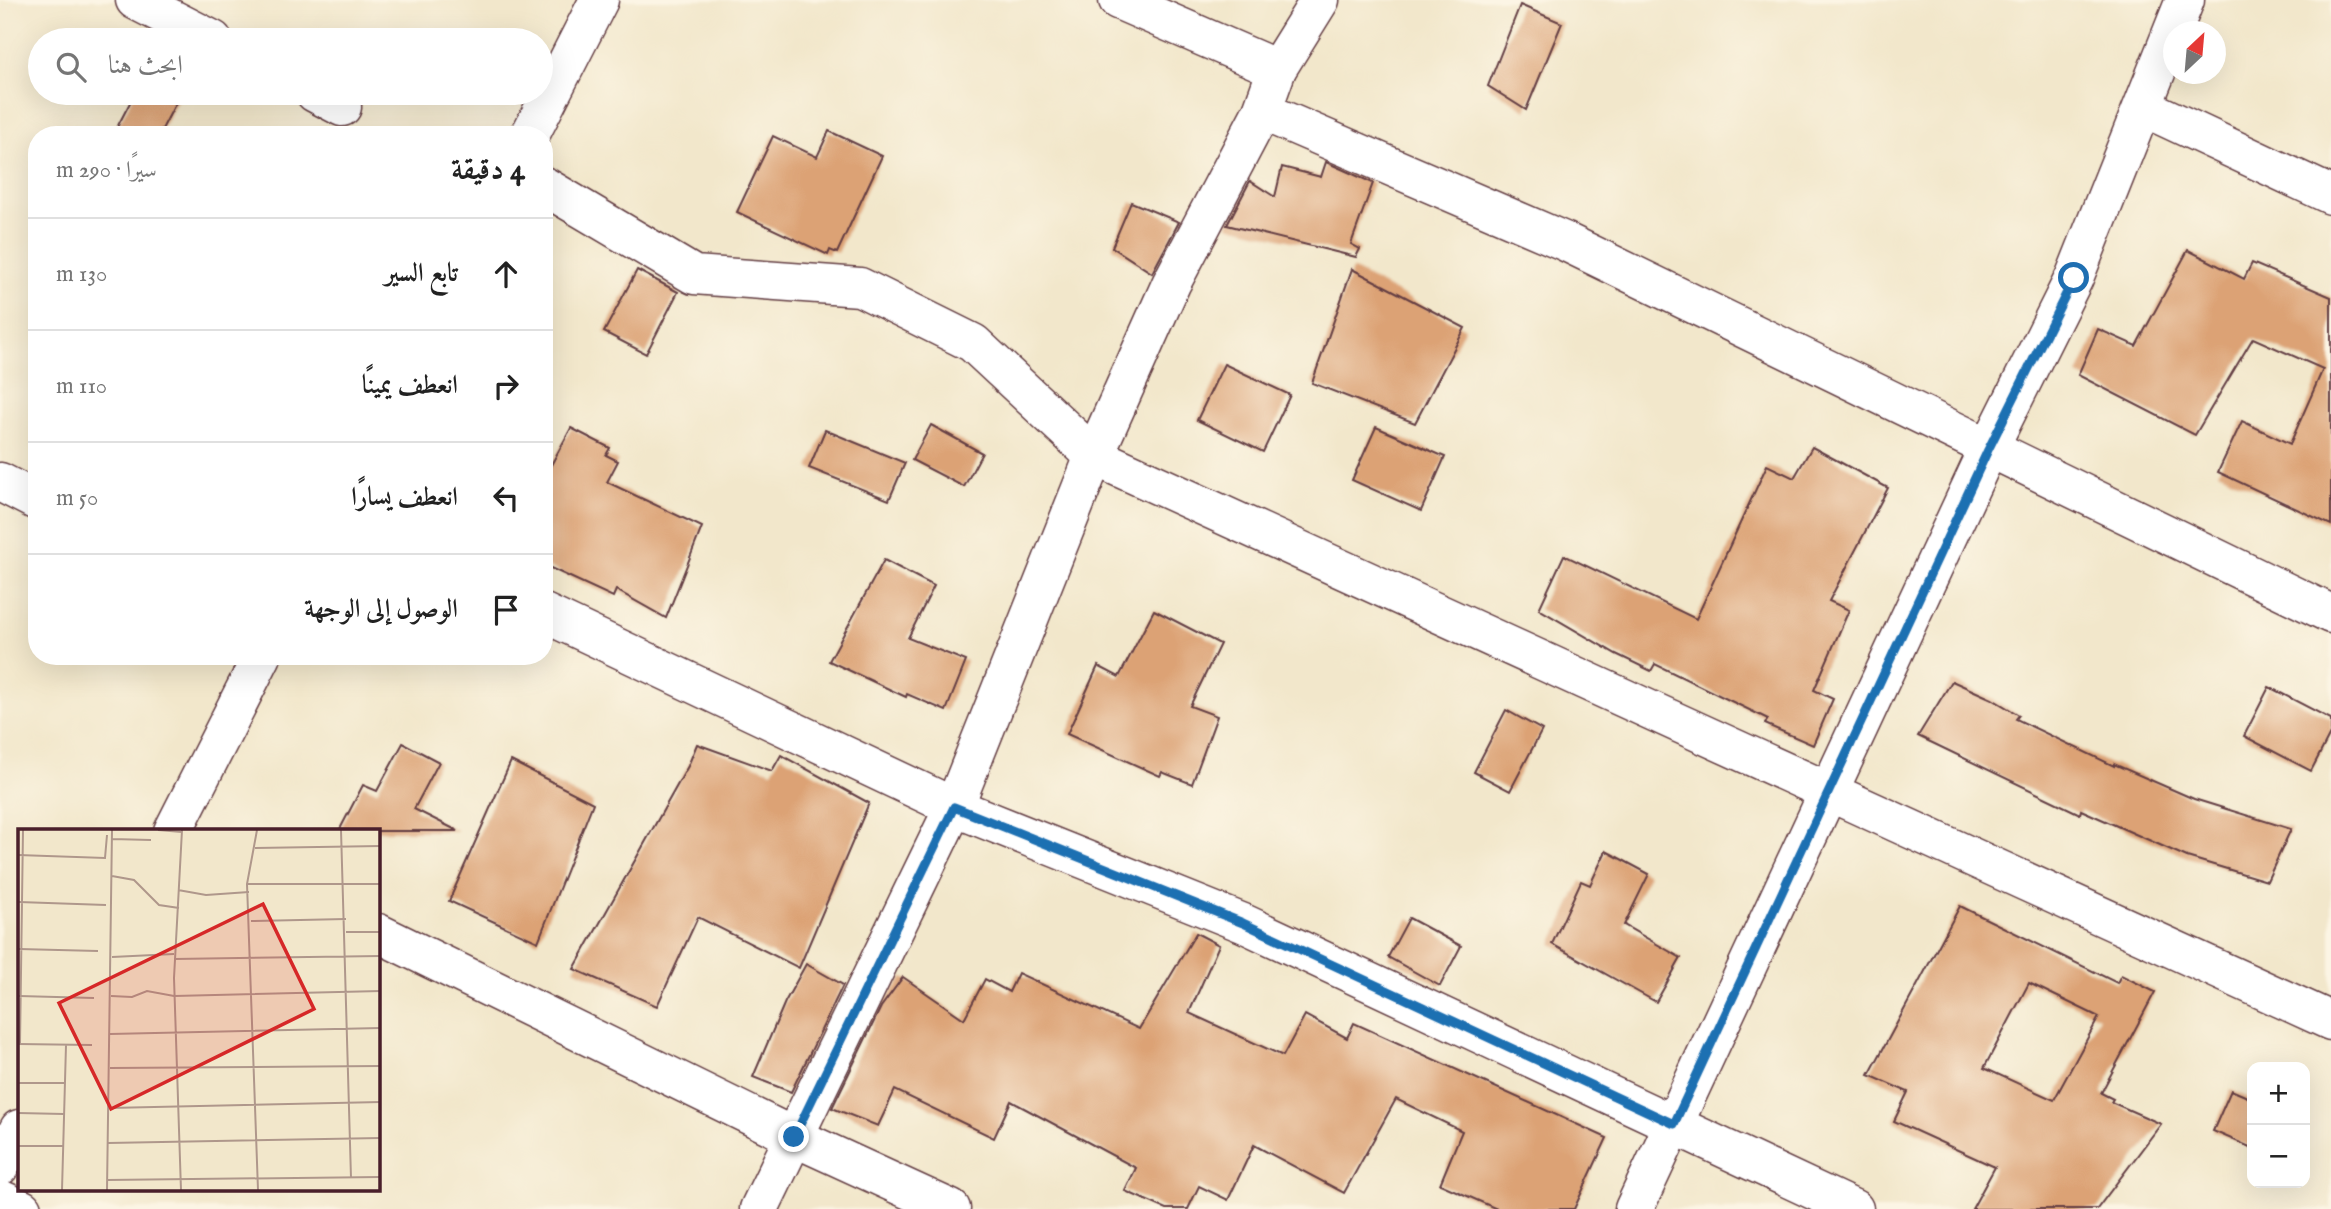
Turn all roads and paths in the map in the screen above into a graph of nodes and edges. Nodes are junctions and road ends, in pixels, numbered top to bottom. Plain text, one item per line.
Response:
1 (135, 0) edge
2 (599, 0) edge
3 (1118, 0) edge
4 (1320, 0) edge
5 (2185, 0) edge
6 (190, 28) edge
7 (1277, 69) junction
8 (553, 90) edge
9 (545, 105) edge
10 (2143, 107) junction
11 (1262, 111) junction
12 (535, 126) edge
13 (553, 191) edge
14 (2331, 195) edge
15 (1988, 450) junction
16 (1094, 456) junction
17 (0, 482) edge
18 (28, 496) edge
19 (2331, 614) edge
20 (553, 617) edge
21 (257, 665) edge
22 (1828, 792) junction
23 (954, 807) junction
24 (174, 829) edge
25 (380, 934) edge
26 (2331, 1021) edge
27 (1674, 1124) junction
28 (18, 1131) edge
29 (794, 1137) junction
30 (0, 1166) edge
31 (0, 1199) edge
32 (22, 1209) edge
33 (759, 1209) edge
34 (951, 1209) edge
35 (1634, 1209) edge
36 (1854, 1209) edge

1 - 6 street
2 - 8 street
3 - 7 street
4 - 7 street
5 - 10 street
7 - 11 street
9 - 12 street
10 - 14 street
10 - 15 street
11 - 15 street
11 - 16 street
13 - 16 street
15 - 19 street
15 - 22 street
16 - 22 street
16 - 23 street
17 - 18 street
20 - 23 street
21 - 24 street
22 - 26 street
22 - 27 street
23 - 27 street
23 - 29 street
25 - 29 street
27 - 35 street
27 - 36 street
28 - 30 street
29 - 33 street
29 - 34 street
31 - 32 street

